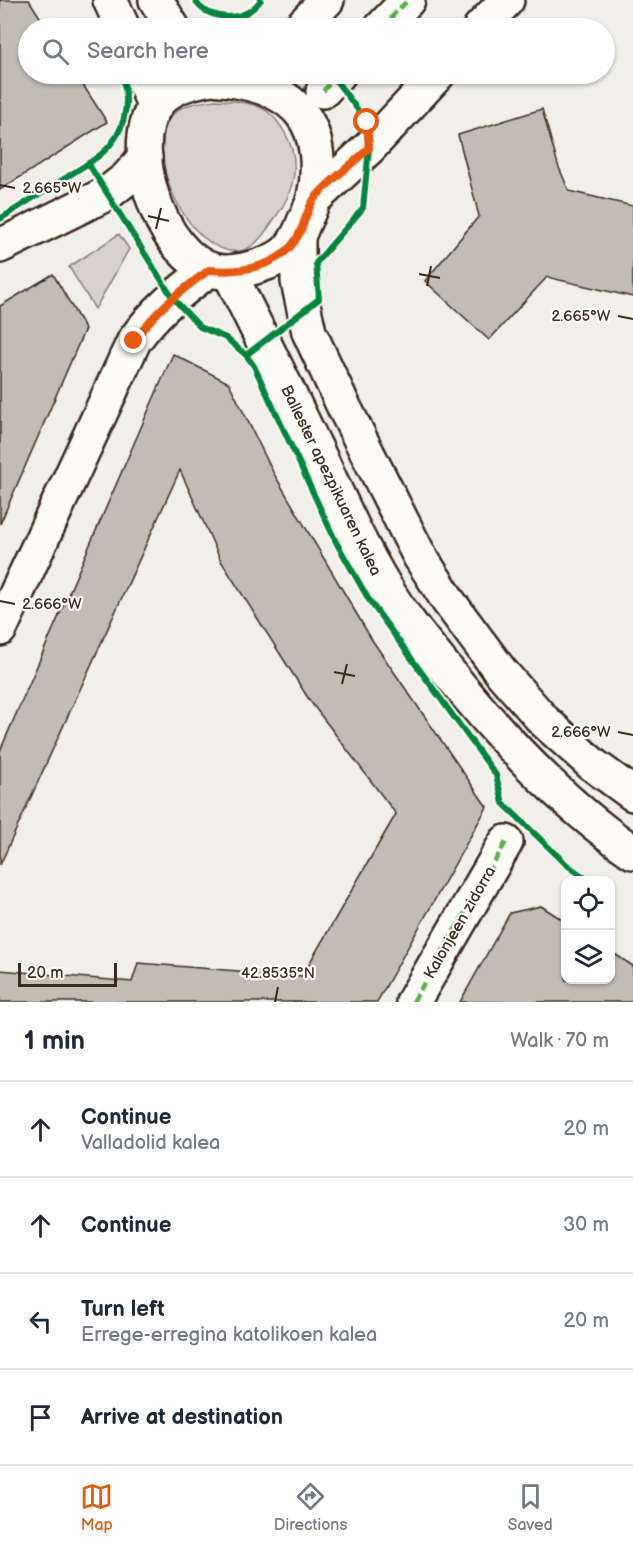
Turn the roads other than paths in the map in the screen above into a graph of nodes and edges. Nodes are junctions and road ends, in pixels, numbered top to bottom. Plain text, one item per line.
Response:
1 (110, 0) edge
2 (156, 0) edge
3 (327, 0) edge
4 (408, 0) edge
5 (507, 0) edge
6 (118, 18) edge
7 (167, 18) edge
8 (310, 18) edge
9 (391, 18) edge
10 (490, 18) edge
11 (145, 84) edge
12 (184, 84) edge
13 (261, 84) edge
14 (429, 84) edge
15 (155, 107) junction
16 (145, 157) junction
17 (314, 199) junction
18 (298, 237) junction
19 (0, 246) edge
20 (219, 271) junction
21 (0, 629) edge
22 (633, 794) edge
23 (506, 842) dead end
24 (633, 852) edge
25 (412, 1002) edge

1 - 6 main road
2 - 7 main road
3 - 8 main road
4 - 9 main road
5 - 10 main road
11 - 15 main road
12 - 15 main road
13 - 17 main road
14 - 17 main road
15 - 16 main road
16 - 19 main road
16 - 20 main road
17 - 18 main road
18 - 20 main road
18 - 22 main road
20 - 21 main road
20 - 24 main road, Ballester apezpikuaren kalea
23 - 25 main road, Kalonjeen zidorra

